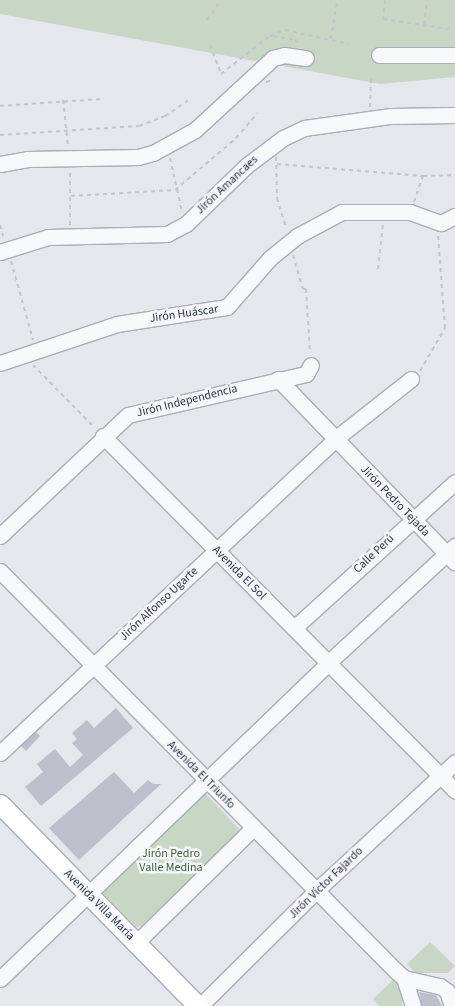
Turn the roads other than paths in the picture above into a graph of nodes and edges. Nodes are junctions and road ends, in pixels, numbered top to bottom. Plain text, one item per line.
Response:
1 (380, 55) dead end
2 (455, 55) edge
3 (306, 58) road end
4 (455, 115) edge
5 (0, 164) edge
6 (455, 216) edge
7 (4, 251) edge
8 (0, 363) edge
9 (311, 365) dead end
10 (278, 379) junction
11 (411, 379) road end
12 (103, 436) junction
13 (335, 439) junction
14 (455, 482) edge
15 (413, 518) junction
16 (0, 536) edge
17 (216, 550) junction
18 (452, 554) edge
19 (0, 571) edge
20 (294, 628) junction
21 (328, 663) junction
22 (93, 665) junction
23 (0, 754) edge
24 (455, 762) edge
25 (441, 776) junction
26 (206, 780) junction
27 (455, 791) edge
28 (0, 804) edge
29 (254, 828) junction
30 (317, 890) junction
31 (87, 894) junction
32 (136, 943) junction
33 (404, 978) junction
34 (0, 979) edge
35 (451, 987) edge
36 (199, 1006) edge
37 (413, 1006) edge
38 (452, 1006) edge

1 - 2 street
3 - 5 street
4 - 7 street, Jirón Amancaes
6 - 8 street, Jirón Huáscar
9 - 10 street, Jirón Independencia
10 - 12 street, Jirón Independencia
10 - 13 street
11 - 13 street, Jirón Alfonso Ugarte
12 - 16 street, Jirón Independencia
12 - 17 street, Avenida El Sol
13 - 15 street, Jirón Pedro Tejada
13 - 17 street, Jirón Alfonso Ugarte
14 - 15 street, Calle Perú
15 - 18 street, Jirón Pedro Tejada
15 - 20 street, Calle Perú
17 - 20 street, Avenida El Sol
17 - 22 street, Jirón Alfonso Ugarte
18 - 21 street
19 - 22 street, Avenida El Triunfo
20 - 21 street, Avenida El Sol
21 - 25 street, Avenida El Sol
21 - 26 street
22 - 23 street, Jirón Alfonso Ugarte
22 - 26 street, Avenida El Triunfo
24 - 25 street, Jirón Víctor Fajardo
25 - 27 street, Avenida El Sol
25 - 30 street, Jirón Víctor Fajardo
26 - 29 street, Avenida El Triunfo
26 - 31 street
28 - 31 main road, Avenida Villa María
29 - 30 street, Avenida El Triunfo
29 - 32 street
30 - 33 street, Avenida El Triunfo
30 - 36 street, Jirón Víctor Fajardo
31 - 32 main road, Avenida Villa María
31 - 34 street
32 - 36 main road, Avenida Villa María
33 - 35 street
33 - 37 street, Avenida El Triunfo
35 - 38 street

